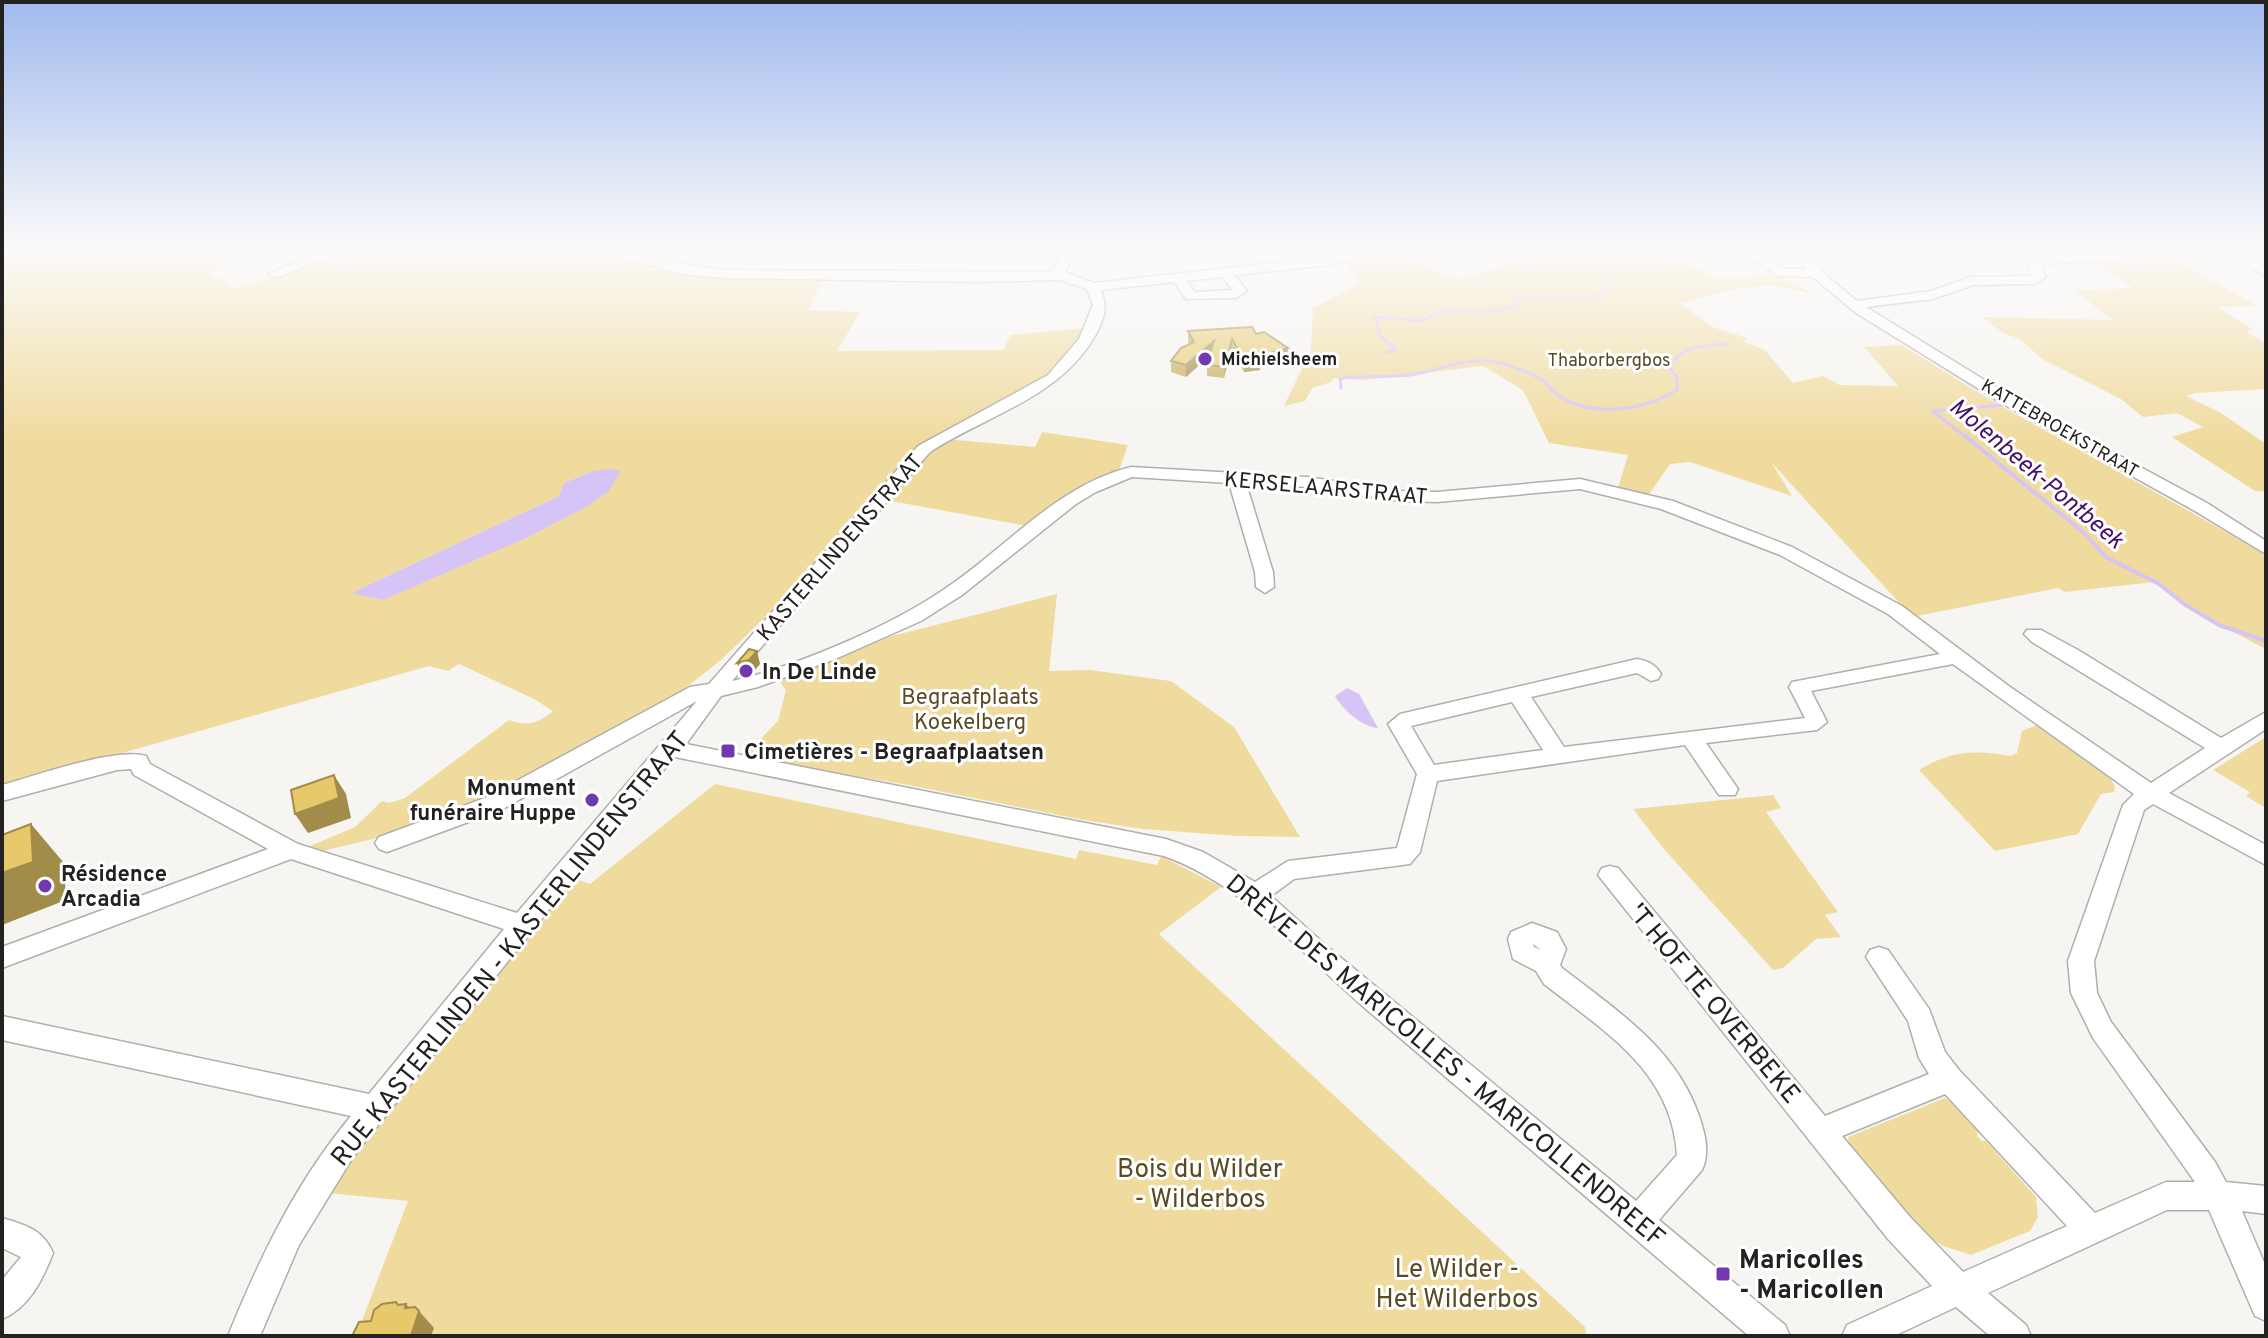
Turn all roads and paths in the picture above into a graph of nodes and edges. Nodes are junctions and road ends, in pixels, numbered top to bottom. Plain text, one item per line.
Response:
1 (1096, 315) edge
2 (1871, 315) edge
3 (1236, 479) junction
4 (2266, 549) edge
5 (1265, 587) dead end
6 (2034, 634) dead end
7 (1957, 657) junction
8 (1651, 674) dead end
9 (714, 691) junction
10 (1518, 694) junction
11 (2266, 719) edge
12 (1691, 737) junction
13 (2220, 747) junction
14 (669, 748) junction
15 (1557, 754) junction
16 (1428, 774) junction
17 (1727, 789) dead end
18 (2150, 792) junction
19 (2, 793) edge
20 (387, 843) dead end
21 (290, 850) junction
22 (2266, 856) edge
23 (1610, 875) dead end
24 (1254, 896) junction
25 (522, 925) junction
26 (1879, 957) dead end
27 (2, 958) edge
28 (1543, 961) dead end
29 (2, 1028) edge
30 (1949, 1079) junction
31 (374, 1108) junction
32 (1821, 1131) junction
33 (2218, 1195) junction
34 (2266, 1200) edge
35 (1638, 1221) junction
36 (2092, 1231) junction
37 (2, 1233) edge
38 (1960, 1290) junction
39 (2, 1303) edge
40 (2266, 1305) edge
41 (244, 1336) edge
42 (1774, 1336) edge
43 (1858, 1336) edge
44 (2015, 1336) edge

1 - 9 street, KASTERLINDENSTRAAT
2 - 4 street, KATTEBROEKSTRAAT
3 - 5 street
3 - 7 street, KERSELAARSTRAAT
3 - 9 street, KERSELAARSTRAAT
6 - 13 street
7 - 12 street
7 - 18 street, KERSELAARSTRAAT
8 - 10 street
9 - 14 street, RUE KASTERLINDEN - KASTERLINDENSTRAAT
9 - 20 street, KERSELAARSTRAAT
10 - 15 street
10 - 16 street
11 - 13 street
12 - 15 street
12 - 17 street
13 - 18 street
14 - 24 street, DRÈVE DES MARICOLLES - MARICOLLENDREEF
14 - 25 street, RUE KASTERLINDEN - KASTERLINDENSTRAAT
15 - 16 street
16 - 24 street
18 - 22 street, KERSELAARSTRAAT
18 - 33 street
19 - 21 street
21 - 25 street
21 - 27 street
23 - 32 street, 'T HOF TE OVERBEKE
24 - 35 street, DRÈVE DES MARICOLLES - MARICOLLENDREEF
25 - 31 street, RUE KASTERLINDEN - KASTERLINDENSTRAAT
26 - 30 street
28 - 35 street
29 - 31 street
30 - 32 street
30 - 36 street
31 - 41 street, RUE KASTERLINDEN - KASTERLINDENSTRAAT
32 - 38 street, 'T HOF TE OVERBEKE
33 - 34 street
33 - 36 street
33 - 40 street
35 - 42 street, DRÈVE DES MARICOLLES - MARICOLLENDREEF
36 - 38 street
37 - 39 street
38 - 43 street
38 - 44 street, 'T HOF TE OVERBEKE

